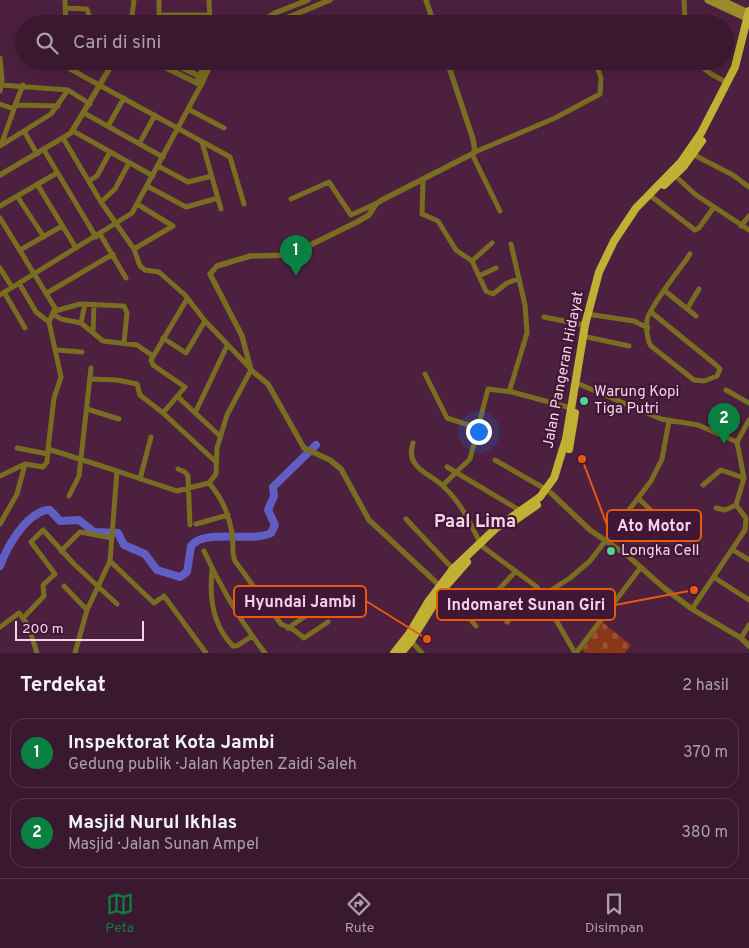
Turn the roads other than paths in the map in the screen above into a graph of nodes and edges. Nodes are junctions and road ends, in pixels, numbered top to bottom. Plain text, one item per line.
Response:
1 (65, 0) edge
2 (134, 0) edge
3 (159, 0) edge
4 (209, 0) edge
5 (308, 0) edge
6 (330, 0) edge
7 (426, 0) edge
8 (684, 0) edge
9 (708, 0) edge
10 (721, 0) edge
11 (65, 8) junction
12 (65, 15) edge
13 (89, 15) edge
14 (133, 15) edge
15 (159, 15) joint
16 (210, 15) joint
17 (272, 15) edge
18 (294, 15) edge
19 (431, 15) edge
20 (684, 15) edge
21 (749, 17) edge
22 (0, 58) edge
23 (734, 69) edge
24 (72, 70) edge
25 (109, 70) edge
26 (172, 70) edge
27 (187, 70) edge
28 (204, 70) edge
29 (206, 70) edge
30 (451, 70) edge
31 (598, 70) edge
32 (707, 70) edge
33 (734, 70) edge
34 (201, 77) junction
35 (728, 83) junction
36 (23, 85) junction
37 (100, 85) junction
38 (198, 87) junction
39 (1, 88) edge
40 (68, 90) junction
41 (124, 98) junction
42 (0, 104) edge
43 (90, 104) junction
44 (58, 106) junction
45 (14, 107) junction
46 (188, 109) junction
47 (84, 113) junction
48 (154, 115) junction
49 (108, 126) junction
50 (178, 128) junction
51 (224, 128) dead end
52 (24, 131) junction
53 (73, 131) junction
54 (63, 138) junction
55 (202, 142) junction
56 (139, 144) junction
57 (0, 145) edge
58 (44, 150) junction
59 (110, 152) junction
60 (474, 153) junction
61 (37, 154) junction
62 (694, 155) junction
63 (163, 157) junction
64 (129, 163) junction
65 (158, 166) junction
66 (57, 173) junction
67 (672, 174) junction
68 (0, 175) edge
69 (152, 176) junction
70 (212, 176) junction
71 (423, 180) junction
72 (89, 181) junction
73 (37, 184) junction
74 (147, 186) junction
75 (749, 187) edge
76 (17, 196) junction
77 (218, 198) junction
78 (291, 199) dead end
79 (648, 199) junction
80 (101, 202) junction
81 (137, 204) junction
82 (244, 204) dead end
83 (376, 204) junction
84 (0, 206) edge
85 (714, 207) junction
86 (221, 209) dead end
87 (500, 211) dead end
88 (749, 216) edge
89 (0, 218) edge
90 (117, 224) junction
91 (62, 226) junction
92 (741, 226) junction
93 (749, 230) edge
94 (98, 235) junction
95 (44, 237) junction
96 (492, 243) dead end
97 (511, 244) dead end
98 (76, 248) junction
99 (134, 249) junction
100 (20, 250) junction
101 (113, 254) junction
102 (690, 254) dead end
103 (472, 262) junction
104 (0, 268) edge
105 (496, 268) dead end
106 (35, 274) junction
107 (479, 276) junction
108 (126, 278) dead end
109 (518, 279) junction
110 (20, 283) junction
111 (12, 287) junction
112 (698, 289) dead end
113 (664, 291) junction
114 (47, 293) junction
115 (2, 294) edge
116 (187, 299) junction
117 (85, 304) junction
118 (94, 304) junction
119 (687, 308) junction
120 (54, 312) junction
121 (650, 312) junction
122 (590, 314) junction
123 (696, 316) dead end
124 (544, 317) dead end
125 (646, 319) junction
126 (205, 321) junction
127 (634, 321) junction
128 (48, 322) junction
129 (81, 323) junction
130 (585, 325) junction
131 (25, 328) dead end
132 (648, 328) junction
133 (93, 333) junction
134 (587, 337) junction
135 (163, 338) junction
136 (124, 343) junction
137 (227, 346) junction
138 (629, 346) dead end
139 (57, 350) junction
140 (82, 352) dead end
141 (153, 356) junction
142 (91, 368) dead end
143 (250, 369) junction
144 (424, 374) dead end
145 (90, 379) junction
146 (576, 383) junction
147 (726, 390) dead end
148 (512, 392) junction
149 (178, 398) junction
150 (749, 403) edge
151 (571, 408) junction
152 (87, 409) junction
153 (163, 413) junction
154 (195, 413) junction
155 (119, 420) dead end
156 (749, 420) edge
157 (670, 421) junction
158 (478, 428) junction
159 (746, 431) edge
160 (220, 436) junction
161 (150, 437) dead end
162 (737, 442) junction
163 (413, 443) dead end
164 (17, 448) dead end
165 (48, 452) junction
166 (82, 458) junction
167 (741, 458) junction
168 (494, 460) dead end
169 (216, 462) junction
170 (749, 462) edge
171 (25, 464) junction
172 (447, 467) dead end
173 (178, 469) dead end
174 (117, 471) junction
175 (457, 473) junction
176 (0, 476) edge
177 (744, 478) junction
178 (140, 479) junction
179 (209, 483) junction
180 (703, 485) dead end
181 (443, 486) junction
182 (190, 490) junction
183 (549, 491) junction
184 (69, 496) dead end
185 (638, 499) junction
186 (736, 506) junction
187 (716, 508) dead end
188 (520, 510) junction
189 (228, 515) junction
190 (626, 516) junction
191 (658, 517) dead end
192 (406, 519) dead end
193 (1, 521) edge
194 (196, 524) dead end
195 (190, 525) dead end
196 (645, 530) dead end
197 (112, 537) junction
198 (605, 541) junction
199 (482, 545) junction
200 (61, 550) junction
201 (733, 550) junction
202 (204, 552) dead end
203 (749, 560) edge
204 (110, 561) junction
205 (641, 568) junction
206 (212, 569) junction
207 (453, 569) junction
208 (516, 571) junction
209 (714, 578) junction
210 (98, 585) junction
211 (64, 586) dead end
212 (442, 587) junction
213 (537, 587) junction
214 (221, 588) junction
215 (210, 591) junction
216 (302, 594) dead end
217 (542, 596) junction
218 (749, 600) edge
219 (117, 604) dead end
220 (319, 607) dead end
221 (692, 609) junction
222 (87, 610) junction
223 (496, 613) dead end
224 (273, 615) junction
225 (24, 618) junction
226 (328, 622) dead end
227 (507, 622) dead end
228 (749, 625) edge
229 (476, 626) dead end
230 (0, 628) edge
231 (288, 628) junction
232 (252, 636) junction
233 (741, 638) junction
234 (406, 646) edge
235 (749, 646) edge
236 (37, 653) edge
237 (75, 653) edge
238 (206, 653) edge
239 (265, 653) edge
240 (394, 653) edge
241 (422, 653) edge
242 (576, 653) edge

1 - 11 street
2 - 14 street
3 - 15 street
4 - 16 street
5 - 17 street
6 - 18 street
7 - 19 street
8 - 20 street
9 - 21 main road
10 - 21 main road
11 - 12 street
11 - 13 street
15 - 16 street
21 - 23 highway, Jalan Pangeran Hidayat
21 - 62 highway, Jalan Pangeran Hidayat
22 - 39 street
24 - 37 street
25 - 37 street
26 - 38 street
27 - 34 street
28 - 34 street
29 - 34 street
30 - 60 street
31 - 60 street
32 - 35 street
33 - 35 highway, Jalan Pangeran Hidayat
34 - 38 street
35 - 67 highway, Jalan Pangeran Hidayat
36 - 39 street
36 - 40 street
36 - 45 street
37 - 41 street
37 - 43 street
38 - 46 street
40 - 43 street
40 - 44 street
41 - 48 street
41 - 49 street
42 - 45 street
43 - 47 street
44 - 45 street
44 - 52 street
45 - 57 street
46 - 50 street
46 - 51 street
47 - 49 street
47 - 53 street
48 - 50 street
48 - 56 street
49 - 56 street
50 - 55 street
50 - 63 street
52 - 57 street
52 - 61 street
53 - 54 street
53 - 59 street
54 - 58 street
54 - 72 street
55 - 70 street
55 - 82 street
56 - 63 street
58 - 61 street
58 - 66 street
59 - 64 street
59 - 72 street
60 - 71 street
60 - 87 street
61 - 68 street
62 - 67 highway, Jalan Pangeran Hidayat
62 - 75 street
63 - 65 street
64 - 69 street
64 - 80 street
65 - 69 street
65 - 70 street
66 - 73 street
66 - 94 street
67 - 79 highway, Jalan Pangeran Hidayat
67 - 85 street
69 - 74 street
70 - 77 street
71 - 83 street
71 - 103 street
72 - 80 street
73 - 76 street
73 - 91 street
74 - 77 street
74 - 81 street
76 - 84 street
76 - 95 street
77 - 86 street
78 - 83 street
79 - 85 street
79 - 122 highway, Jalan Pangeran Hidayat
80 - 90 street
81 - 90 street
81 - 99 street
83 - 143 street
85 - 92 street
88 - 92 street
89 - 100 street
90 - 94 street
90 - 99 street
91 - 95 street
91 - 98 street
92 - 93 street
94 - 98 street
94 - 101 street
95 - 100 street
96 - 103 street
97 - 109 street
98 - 106 street
99 - 116 street
100 - 106 street
101 - 108 street
101 - 114 street
102 - 113 street
103 - 107 street
104 - 111 street
105 - 107 street
106 - 110 street
106 - 114 street
107 - 109 street
109 - 148 street
110 - 111 street
110 - 128 street
111 - 115 street
112 - 119 street
113 - 119 street
113 - 121 street
114 - 120 street
115 - 131 street
116 - 126 street
116 - 135 street
117 - 118 street
117 - 120 street
117 - 129 street
118 - 133 street
118 - 136 street
119 - 123 street
120 - 128 street
120 - 129 street
121 - 125 street
121 - 132 street
122 - 127 street
122 - 130 highway, Jalan Pangeran Hidayat
122 - 134 highway, Jalan Pangeran Hidayat
124 - 130 street
125 - 127 street
125 - 132 street
126 - 135 street
126 - 137 street
127 - 132 street
128 - 139 street
129 - 133 street
130 - 146 highway, Jalan Pangeran Hidayat
133 - 136 street
134 - 138 street
134 - 146 highway, Jalan Pangeran Hidayat
135 - 141 street
136 - 141 street
137 - 143 street
137 - 154 street
139 - 140 street
139 - 165 street
141 - 149 street
142 - 145 street
143 - 160 street
143 - 212 street
144 - 158 street
145 - 152 street
145 - 153 street
146 - 151 highway, Jalan Pangeran Hidayat
146 - 157 street
146 - 183 highway, Jalan Pangeran Hidayat
147 - 150 street
148 - 151 street
148 - 158 street
149 - 153 street
149 - 154 street
151 - 183 highway, Jalan Pangeran Hidayat
152 - 155 street
152 - 166 street
153 - 169 street
154 - 160 street
156 - 159 street
157 - 162 street
157 - 185 street
158 - 175 street
159 - 162 street
160 - 169 street
161 - 178 street
162 - 167 street
163 - 181 street
164 - 165 street
165 - 166 street
165 - 171 street
166 - 174 street
166 - 184 street
167 - 170 street
167 - 177 street
168 - 183 street
169 - 179 street
171 - 176 street
171 - 193 street
172 - 175 street
173 - 182 street
174 - 178 street
174 - 197 street
175 - 181 street
175 - 188 street
177 - 180 street
177 - 186 street
178 - 182 street
179 - 182 street
179 - 189 street
181 - 199 street
182 - 195 street
183 - 188 highway, Jalan Pangeran Hidayat
183 - 198 street
183 - 199 highway, Jalan Pangeran Hidayat
185 - 190 street
185 - 191 street
186 - 187 street
186 - 201 street
188 - 199 highway, Jalan Pangeran Hidayat
189 - 194 street
189 - 224 street
190 - 196 street
190 - 198 street
192 - 207 street
197 - 200 street
197 - 204 street
198 - 205 street
198 - 217 street
199 - 207 highway, Jalan Pangeran Hidayat
199 - 208 street
199 - 212 highway, Jalan Pangeran Hidayat
200 - 210 street
200 - 225 street
201 - 203 street
201 - 209 street
202 - 206 street
204 - 210 street
204 - 238 street
205 - 221 street
205 - 242 street
206 - 214 street
206 - 215 street
207 - 212 highway, Jalan Pangeran Hidayat
208 - 213 street
208 - 223 street
209 - 218 street
209 - 221 street
210 - 219 street
210 - 222 street
211 - 222 street
212 - 229 street
212 - 234 highway, Jalan Pangeran Hidayat
213 - 217 street
213 - 227 street
214 - 215 street
214 - 232 street
215 - 232 street
216 - 224 street
217 - 242 street
220 - 231 street
221 - 233 street
222 - 237 street
224 - 231 street
225 - 230 street
225 - 236 street
226 - 231 street
228 - 233 street
232 - 239 street
233 - 235 street
234 - 240 highway, Jalan Pangeran Hidayat
234 - 241 street

